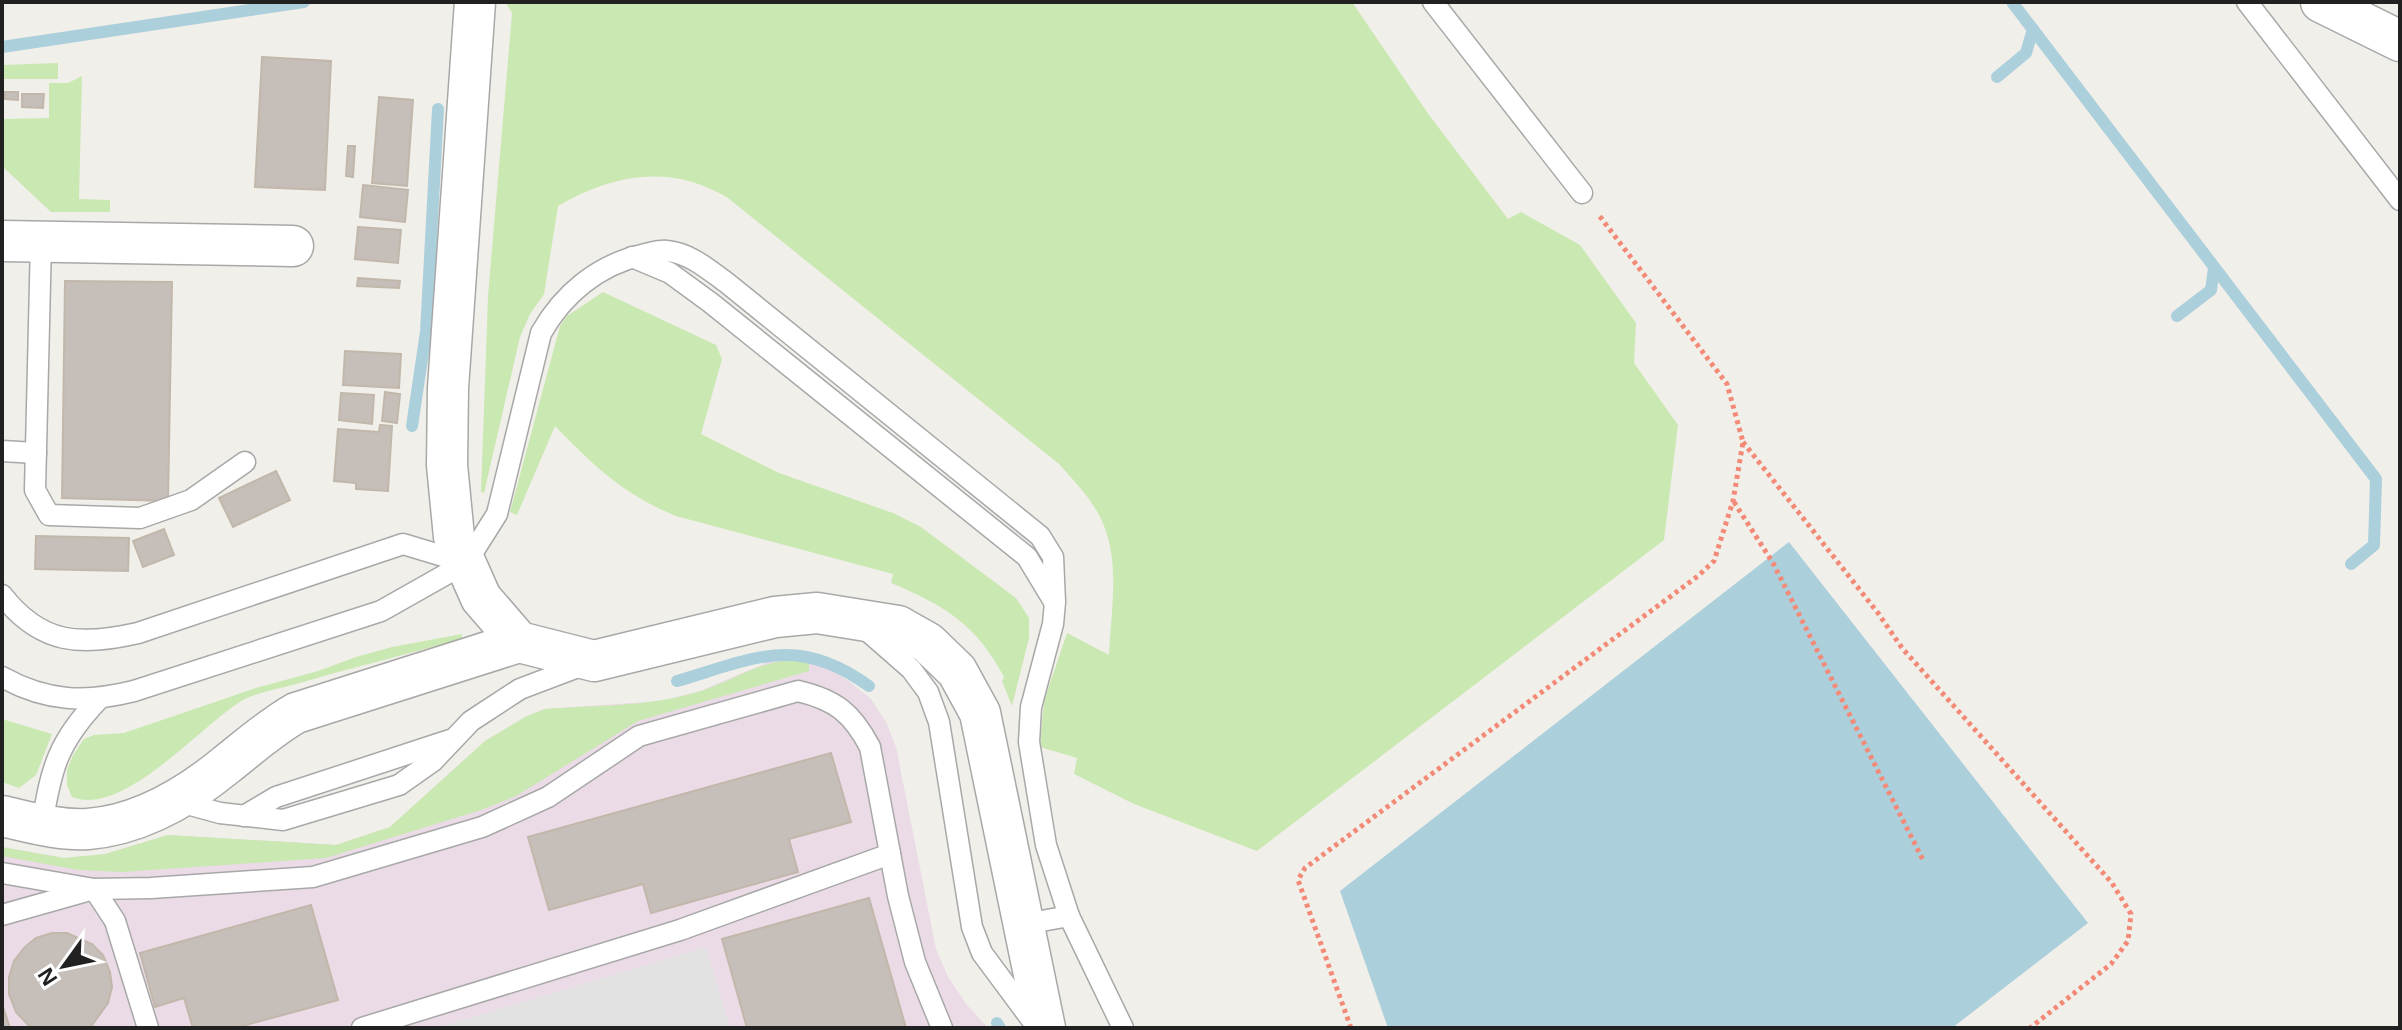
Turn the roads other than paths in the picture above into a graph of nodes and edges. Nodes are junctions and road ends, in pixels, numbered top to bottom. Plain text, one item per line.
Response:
1 (475, 2) edge
2 (1433, 2) edge
3 (2247, 2) edge
4 (2321, 2) edge
5 (2400, 41) edge
6 (1582, 193) road end
7 (2400, 200) edge
8 (21, 241) edge
9 (293, 246) dead end
10 (2, 451) edge
11 (36, 453) junction
12 (245, 462) dead end
13 (466, 563) junction
14 (2, 595) edge
15 (850, 616) junction
16 (519, 642) junction
17 (594, 661) junction
18 (2, 677) edge
19 (98, 700) junction
20 (176, 801) junction
21 (2, 816) edge
22 (42, 825) junction
23 (890, 854) junction
24 (2, 873) edge
25 (94, 889) junction
26 (2, 915) edge
27 (1069, 916) junction
28 (1025, 924) junction
29 (148, 1028) edge
30 (362, 1028) edge
31 (942, 1028) edge
32 (1038, 1028) edge
33 (1045, 1028) edge
34 (1123, 1028) edge

1 - 13 street
2 - 6 lane
3 - 7 lane
4 - 5 street
8 - 9 street
8 - 11 lane
10 - 11 lane
11 - 12 lane
13 - 14 lane
13 - 16 street
13 - 19 lane
13 - 27 lane
15 - 17 street
15 - 28 street
15 - 32 lane
16 - 17 street
16 - 20 street
17 - 20 lane
18 - 19 lane
19 - 22 lane
20 - 22 street
21 - 22 street
23 - 25 lane
23 - 30 lane
23 - 31 lane
24 - 25 lane
25 - 26 lane
25 - 29 lane
27 - 28 lane
27 - 34 lane
28 - 33 street

